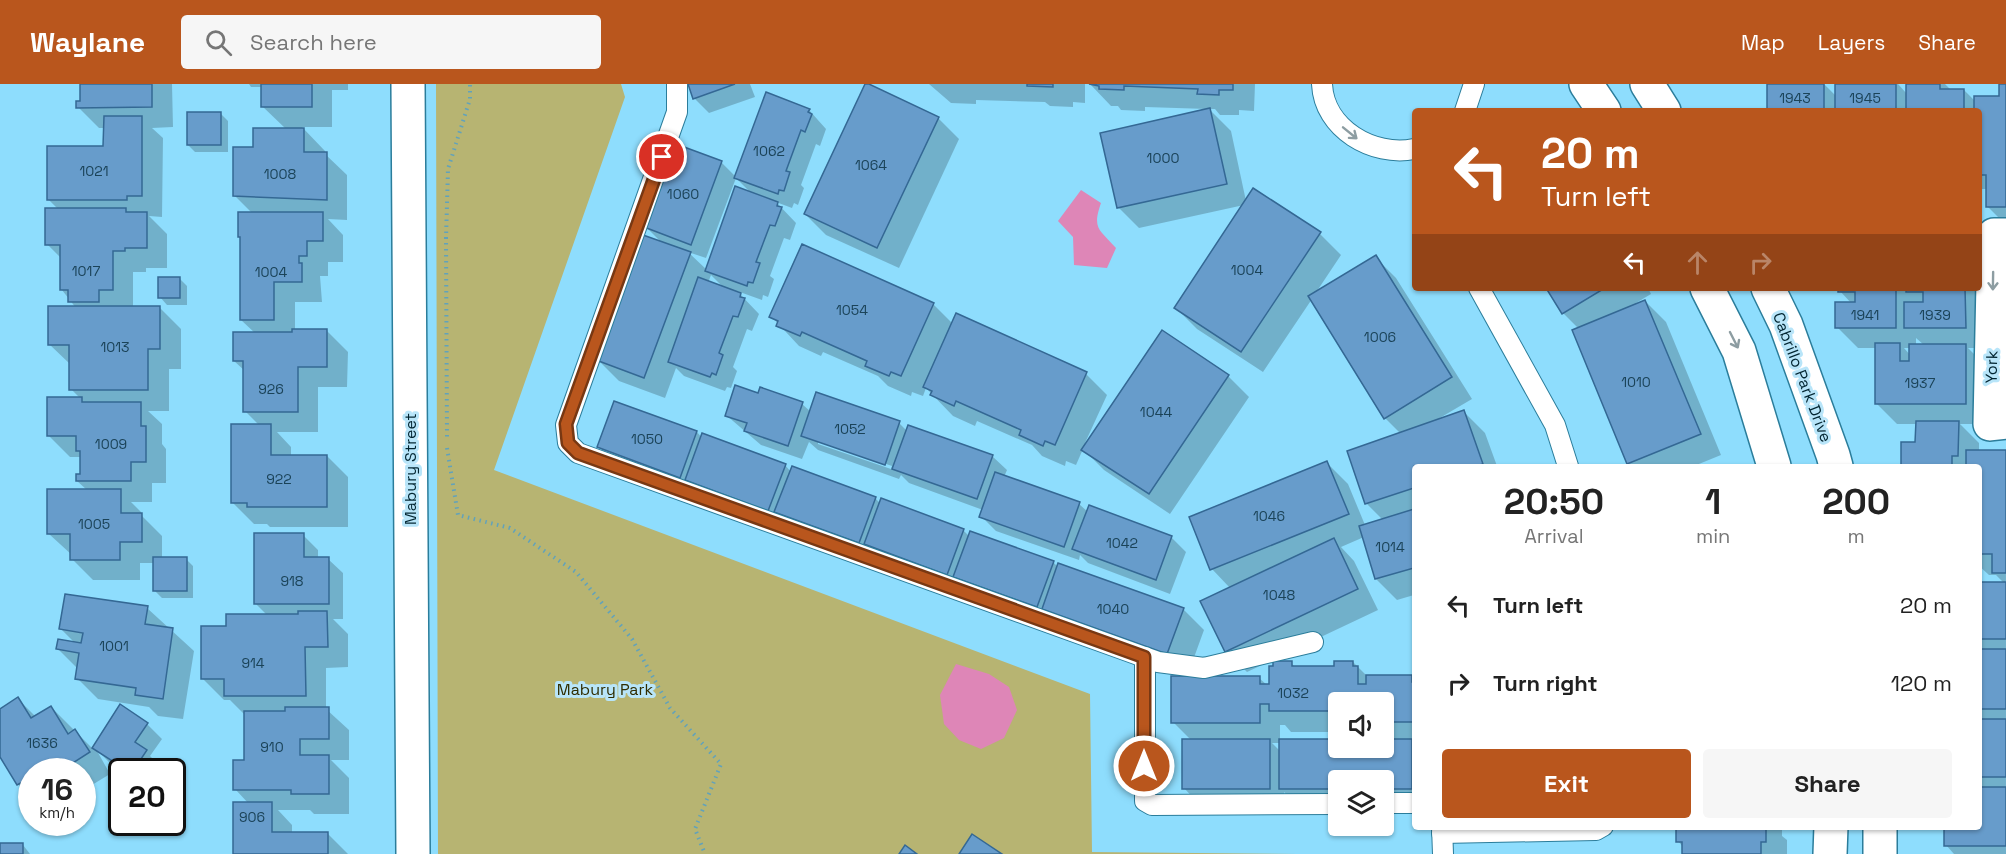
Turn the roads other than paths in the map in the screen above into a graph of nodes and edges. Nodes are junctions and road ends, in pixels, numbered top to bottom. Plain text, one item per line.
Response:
1 (408, 84) edge
2 (677, 84) edge
3 (1322, 84) edge
4 (1474, 84) edge
5 (1586, 84) edge
6 (1647, 84) edge
7 (1466, 108) edge
8 (1602, 108) edge
9 (1662, 108) edge
10 (1412, 152) edge
11 (1993, 232) edge
12 (1481, 291) edge
13 (1709, 291) edge
14 (1769, 291) edge
15 (2006, 422) edge
16 (1567, 464) edge
17 (1773, 464) edge
18 (1836, 464) edge
19 (1313, 642) dead end
20 (1144, 657) junction
21 (1394, 803) edge
22 (1412, 803) edge
23 (1328, 804) edge
24 (1442, 830) edge
25 (1596, 830) edge
26 (1831, 830) edge
27 (1880, 830) edge
28 (413, 854) edge
29 (1443, 854) edge
30 (1830, 854) edge
31 (1880, 854) edge

1 - 28 street, Mabury Street
2 - 20 lane
3 -> 10 lane
4 - 7 lane
5 - 8 street
6 - 9 street
11 -> 15 street, York
12 - 16 lane
13 -> 17 street
14 - 18 street, Cabrillo Park Drive
19 - 20 lane
20 - 23 lane
21 - 22 lane
24 - 25 lane
24 - 29 lane
26 - 30 street
27 - 31 street

